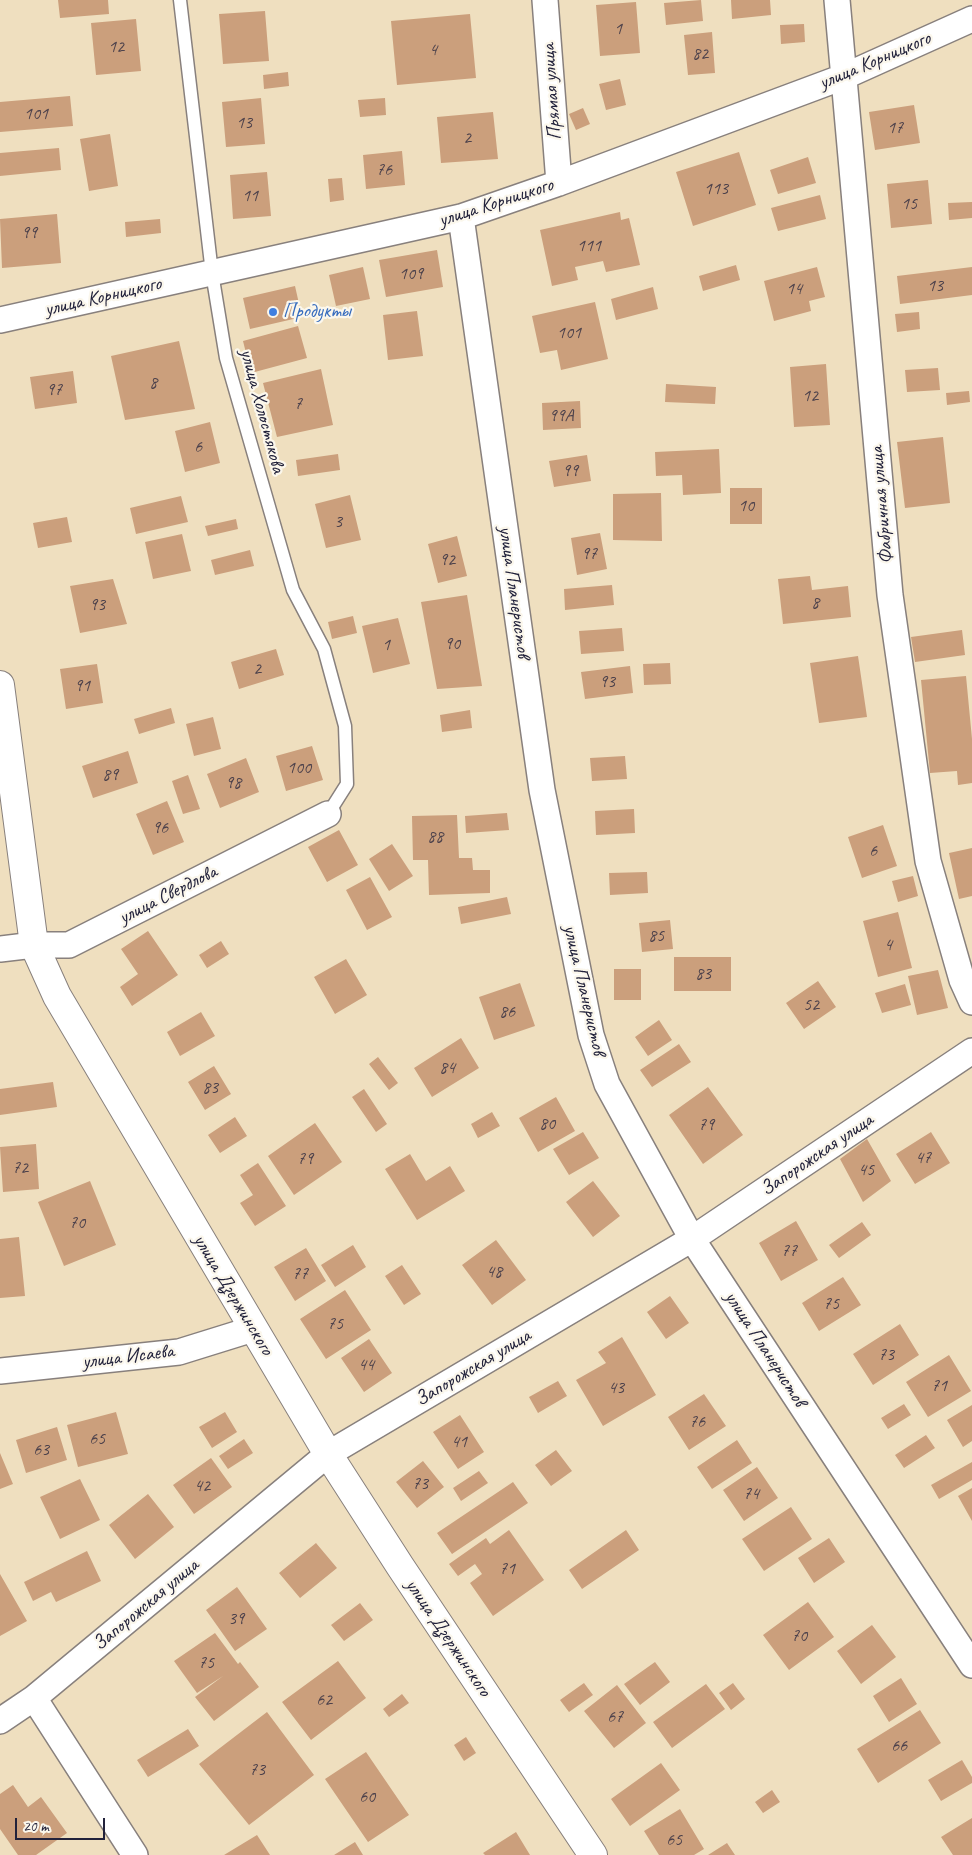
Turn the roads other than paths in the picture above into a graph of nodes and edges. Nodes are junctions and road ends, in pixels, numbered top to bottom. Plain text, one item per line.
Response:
1 (180, 0) edge
2 (545, 0) edge
3 (837, 0) edge
4 (972, 19) edge
5 (843, 76) junction
6 (559, 183) junction
7 (461, 217) junction
8 (212, 273) junction
9 (0, 320) edge
10 (0, 685) edge
11 (328, 814) joint
12 (34, 945) junction
13 (0, 949) edge
14 (972, 1002) edge
15 (972, 1051) edge
16 (692, 1239) junction
17 (253, 1329) junction
18 (0, 1371) edge
19 (328, 1454) junction
20 (972, 1665) edge
21 (34, 1698) junction
22 (0, 1721) edge
23 (135, 1855) edge
24 (593, 1855) edge

1 - 8 lane, улица Холостякова
2 - 6 street, Прямая улица
3 - 5 street, Фабричная улица
4 - 5 street, улица Корницкого
5 - 6 street, улица Корницкого
5 - 14 street, Фабричная улица
6 - 7 street, улица Корницкого
7 - 8 street, улица Корницкого
7 - 16 street, улица Планеристов
8 - 9 street, улица Корницкого
8 - 11 lane, улица Холостякова
10 - 12 street, улица Дзержинского
11 - 12 street, улица Свердлова
12 - 13 street, улица Свердлова
12 - 17 street, улица Дзержинского
15 - 16 street, Запорожская улица
16 - 19 street, Запорожская улица
16 - 20 street, улица Планеристов
17 - 18 street, улица Исаева
17 - 19 street, улица Дзержинского
19 - 21 street, Запорожская улица
19 - 24 street, улица Дзержинского
21 - 22 street, Запорожская улица
21 - 23 street

